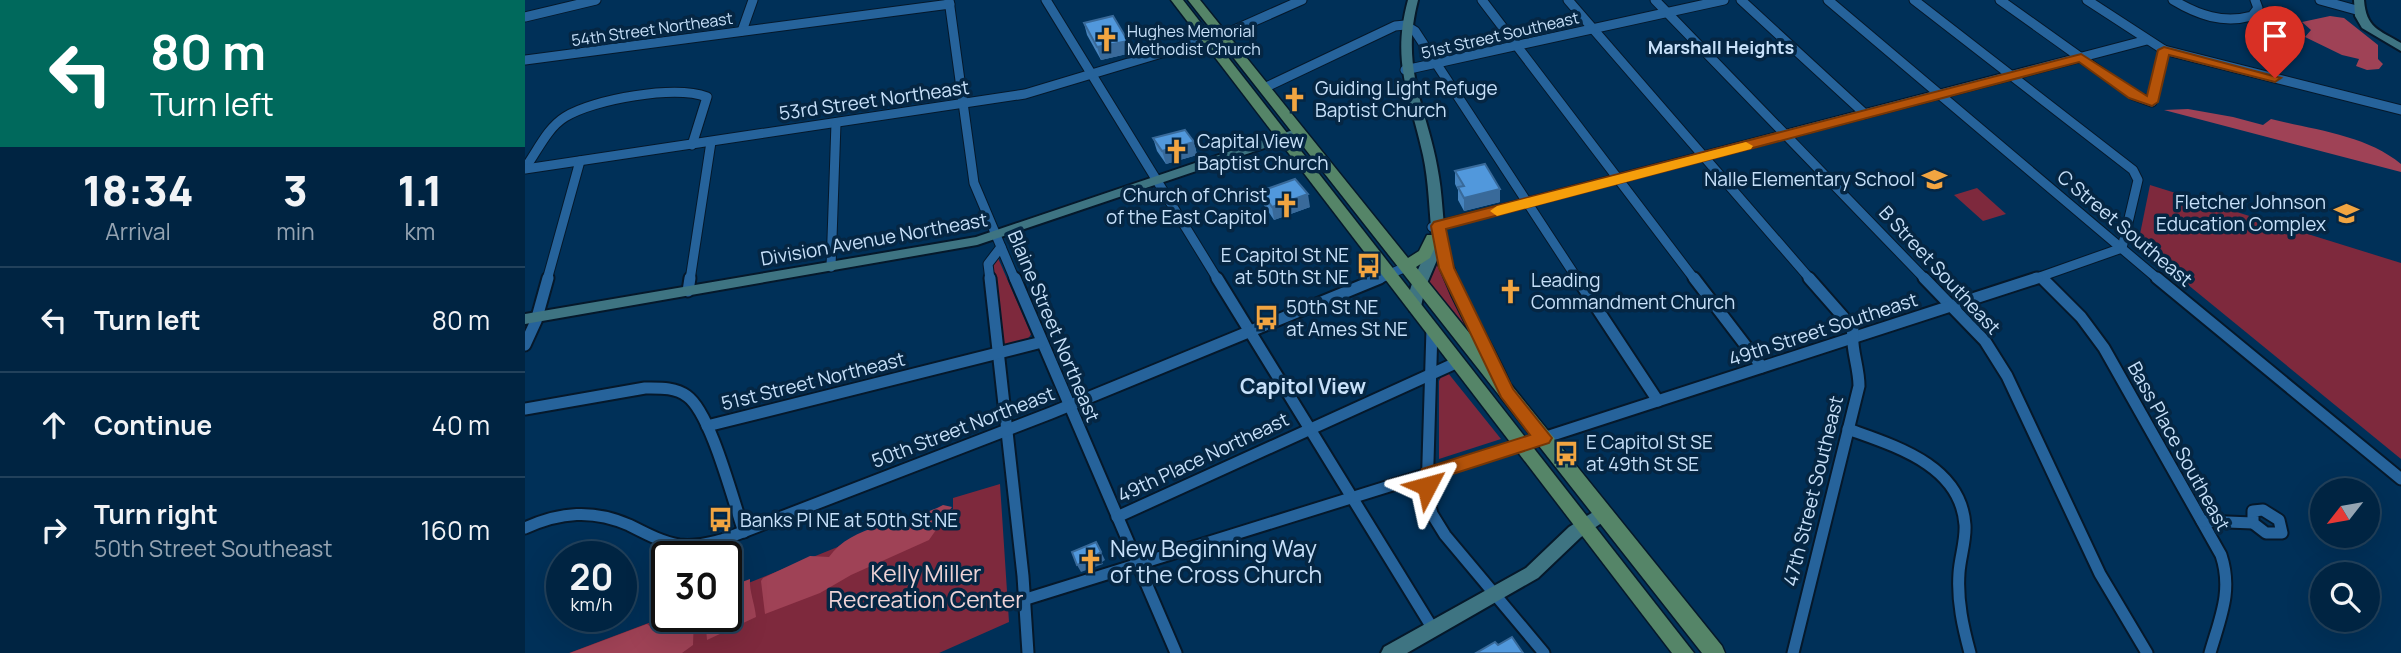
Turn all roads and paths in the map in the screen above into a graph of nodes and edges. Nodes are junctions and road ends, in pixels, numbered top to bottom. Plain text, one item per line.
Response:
1 (562, 0) edge
2 (596, 0) edge
3 (753, 0) edge
4 (1046, 0) edge
5 (1177, 0) edge
6 (1193, 0) edge
7 (1302, 0) edge
8 (1413, 0) edge
9 (1482, 0) edge
10 (1568, 0) edge
11 (1655, 0) edge
12 (1724, 0) edge
13 (1741, 0) edge
14 (1828, 0) edge
15 (1914, 0) edge
16 (2000, 0) edge
17 (2087, 0) edge
18 (2173, 0) edge
19 (2255, 0) edge
20 (2321, 0) edge
21 (950, 2) edge
22 (2359, 5) edge
23 (557, 9) junction
24 (1668, 12) junction
25 (525, 17) edge
26 (1405, 25) junction
27 (1593, 29) junction
28 (742, 32) junction
29 (1221, 35) junction
30 (1207, 40) junction
31 (2147, 40) junction
32 (1517, 46) junction
33 (2401, 48) edge
34 (2164, 50) junction
35 (2081, 58) junction
36 (525, 60) edge
37 (1437, 63) junction
38 (1405, 71) junction
39 (1092, 75) junction
40 (2013, 76) junction
41 (1264, 88) junction
42 (1940, 94) junction
43 (963, 104) junction
44 (2401, 110) edge
45 (1865, 114) junction
46 (836, 123) junction
47 (1299, 132) junction
48 (1787, 135) junction
49 (1284, 138) junction
50 (711, 142) junction
51 (692, 145) junction
52 (1704, 157) junction
53 (580, 161) junction
54 (525, 169) edge
55 (1619, 179) junction
56 (1157, 181) junction
57 (1528, 203) junction
58 (1434, 230) junction
59 (999, 242) junction
60 (2122, 248) junction
61 (831, 267) junction
62 (1406, 267) junction
63 (1389, 273) junction
64 (2041, 277) junction
65 (1419, 282) junction
66 (688, 291) junction
67 (1953, 305) junction
68 (1415, 307) junction
69 (531, 318) edge
70 (1432, 329) junction
71 (1250, 331) junction
72 (1851, 339) junction
73 (1042, 342) junction
74 (525, 345) edge
75 (998, 353) junction
76 (1458, 362) junction
77 (1762, 367) junction
78 (1430, 375) junction
79 (1507, 393) junction
80 (1658, 401) junction
81 (1069, 406) junction
82 (525, 409) edge
83 (707, 426) junction
84 (1310, 429) junction
85 (1848, 429) junction
86 (1006, 431) junction
87 (1533, 441) junction
88 (1428, 474) junction
89 (2401, 479) edge
90 (1352, 498) junction
91 (1603, 513) junction
92 (1117, 517) junction
93 (2202, 521) junction
94 (2253, 523) dead end
95 (1584, 525) junction
96 (525, 528) edge
97 (744, 532) junction
98 (1137, 565) junction
99 (1495, 594) junction
100 (1023, 600) junction
101 (1433, 629) junction
102 (1028, 653) edge
103 (1175, 653) edge
104 (1390, 653) edge
105 (1544, 653) edge
106 (1684, 653) edge
107 (1715, 653) edge
108 (1793, 653) edge
109 (1970, 653) edge
110 (2147, 653) edge
111 (2210, 653) edge

1 - 23 street
2 - 23 street
3 - 28 street
4 - 39 street
5 - 30 main road
6 - 29 main road
7 - 29 street, 53rd Street Northeast
8 - 26 street
9 - 32 street
10 - 27 street, 47th Street Southeast
11 - 24 street, B Street Southeast
12 - 24 street, 51st Street Southeast
13 - 45 street
14 - 42 street, C Street Southeast
15 - 40 street
16 - 35 street
17 - 31 street
18 - 19 street
20 - 22 street
21 - 28 street, 54th Street Northeast
21 - 43 street, Blaine Street Northeast
22 - 33 street
23 - 25 street
24 - 27 street, 51st Street Southeast
24 - 48 street, B Street Southeast
26 - 37 street
26 - 38 street
26 - 41 street
27 - 32 street, 51st Street Southeast
27 - 52 street, 47th Street Southeast
28 - 36 street, 54th Street Northeast
29 - 30 street, 53rd Street Northeast
29 - 41 main road
30 - 39 street, 53rd Street Northeast
30 - 49 main road
31 - 34 street
31 - 35 street
32 - 37 street, 51st Street Southeast
32 - 55 street
34 - 35 street
34 - 44 street
35 - 40 street
37 - 38 street, 51st Street Southeast
37 - 57 street
38 - 58 street
39 - 43 street, 53rd Street Northeast
39 - 56 street
40 - 42 street
40 - 60 street
41 - 47 main road
42 - 45 street
42 - 60 street, C Street Southeast
43 - 46 street, 53rd Street Northeast
43 - 59 street, Blaine Street Northeast
45 - 48 street
46 - 50 street, 53rd Street Northeast
46 - 61 street
47 - 49 street, Division Avenue Northeast
47 - 62 main road
48 - 52 street
48 - 67 street, B Street Southeast
49 - 56 street, Division Avenue Northeast
49 - 63 main road
50 - 51 street, 53rd Street Northeast
50 - 66 street
51 - 53 street, 53rd Street Northeast
51 - 54 street
52 - 55 street
52 - 72 street, 47th Street Southeast
53 - 54 street, 53rd Street Northeast
53 - 69 street
55 - 57 street
55 - 77 street
56 - 59 street, Division Avenue Northeast
56 - 71 street
57 - 58 street
57 - 80 street
58 - 62 main road
58 - 65 street
58 - 79 street
59 - 61 street, Division Avenue Northeast
59 - 73 street, Blaine Street Northeast
59 - 75 street
60 - 64 street, 49th Street Southeast
60 - 89 street, C Street Southeast
61 - 66 street, Division Avenue Northeast
62 - 63 street, 50th Street Northeast
62 - 65 main road
63 - 68 main road
63 - 71 street, 50th Street Northeast
64 - 67 street, 49th Street Southeast
64 - 93 street, Bass Place Southeast
65 - 68 street
65 - 79 main road
66 - 69 street, Division Avenue Northeast
67 - 72 street, 49th Street Southeast
67 - 110 street, B Street Southeast
68 - 70 main road
69 - 74 street
70 - 76 main road
70 - 78 street
71 - 81 street, 50th Street Northeast
71 - 84 street
72 - 77 street, 49th Street Southeast
72 - 85 street, 47th Street Southeast
73 - 75 street, 51st Street Northeast
73 - 81 street, Blaine Street Northeast
75 - 83 street, 51st Street Northeast
75 - 86 street
76 - 78 street, 49th Place Northeast
76 - 87 main road
77 - 80 street, 49th Street Southeast
78 - 84 street, 49th Place Northeast
78 - 88 street
79 - 87 main road
80 - 87 street, 49th Street Southeast
81 - 86 street, 50th Street Northeast
81 - 92 street, Blaine Street Northeast
82 - 83 street, 51st Street Northeast
83 - 97 street
84 - 90 street
84 - 92 street, 49th Place Northeast
85 - 108 street, 47th Street Southeast
85 - 109 street
86 - 97 street, 50th Street Northeast
86 - 100 street
87 - 88 street, 49th Street Southeast
87 - 91 main road
87 - 95 main road
88 - 90 street, 49th Street Southeast
88 - 99 street
90 - 98 street, 49th Street Southeast
90 - 101 street
91 - 95 street
91 - 107 main road
92 - 98 street, Blaine Street Northeast
93 - 94 street
93 - 111 street, Bass Place Southeast
95 - 99 street
95 - 106 main road
96 - 97 street, 50th Street Northeast
98 - 100 street, 49th Street Southeast
98 - 103 street, Blaine Street Northeast
99 - 101 street
99 - 105 street
100 - 102 street
101 - 104 street

